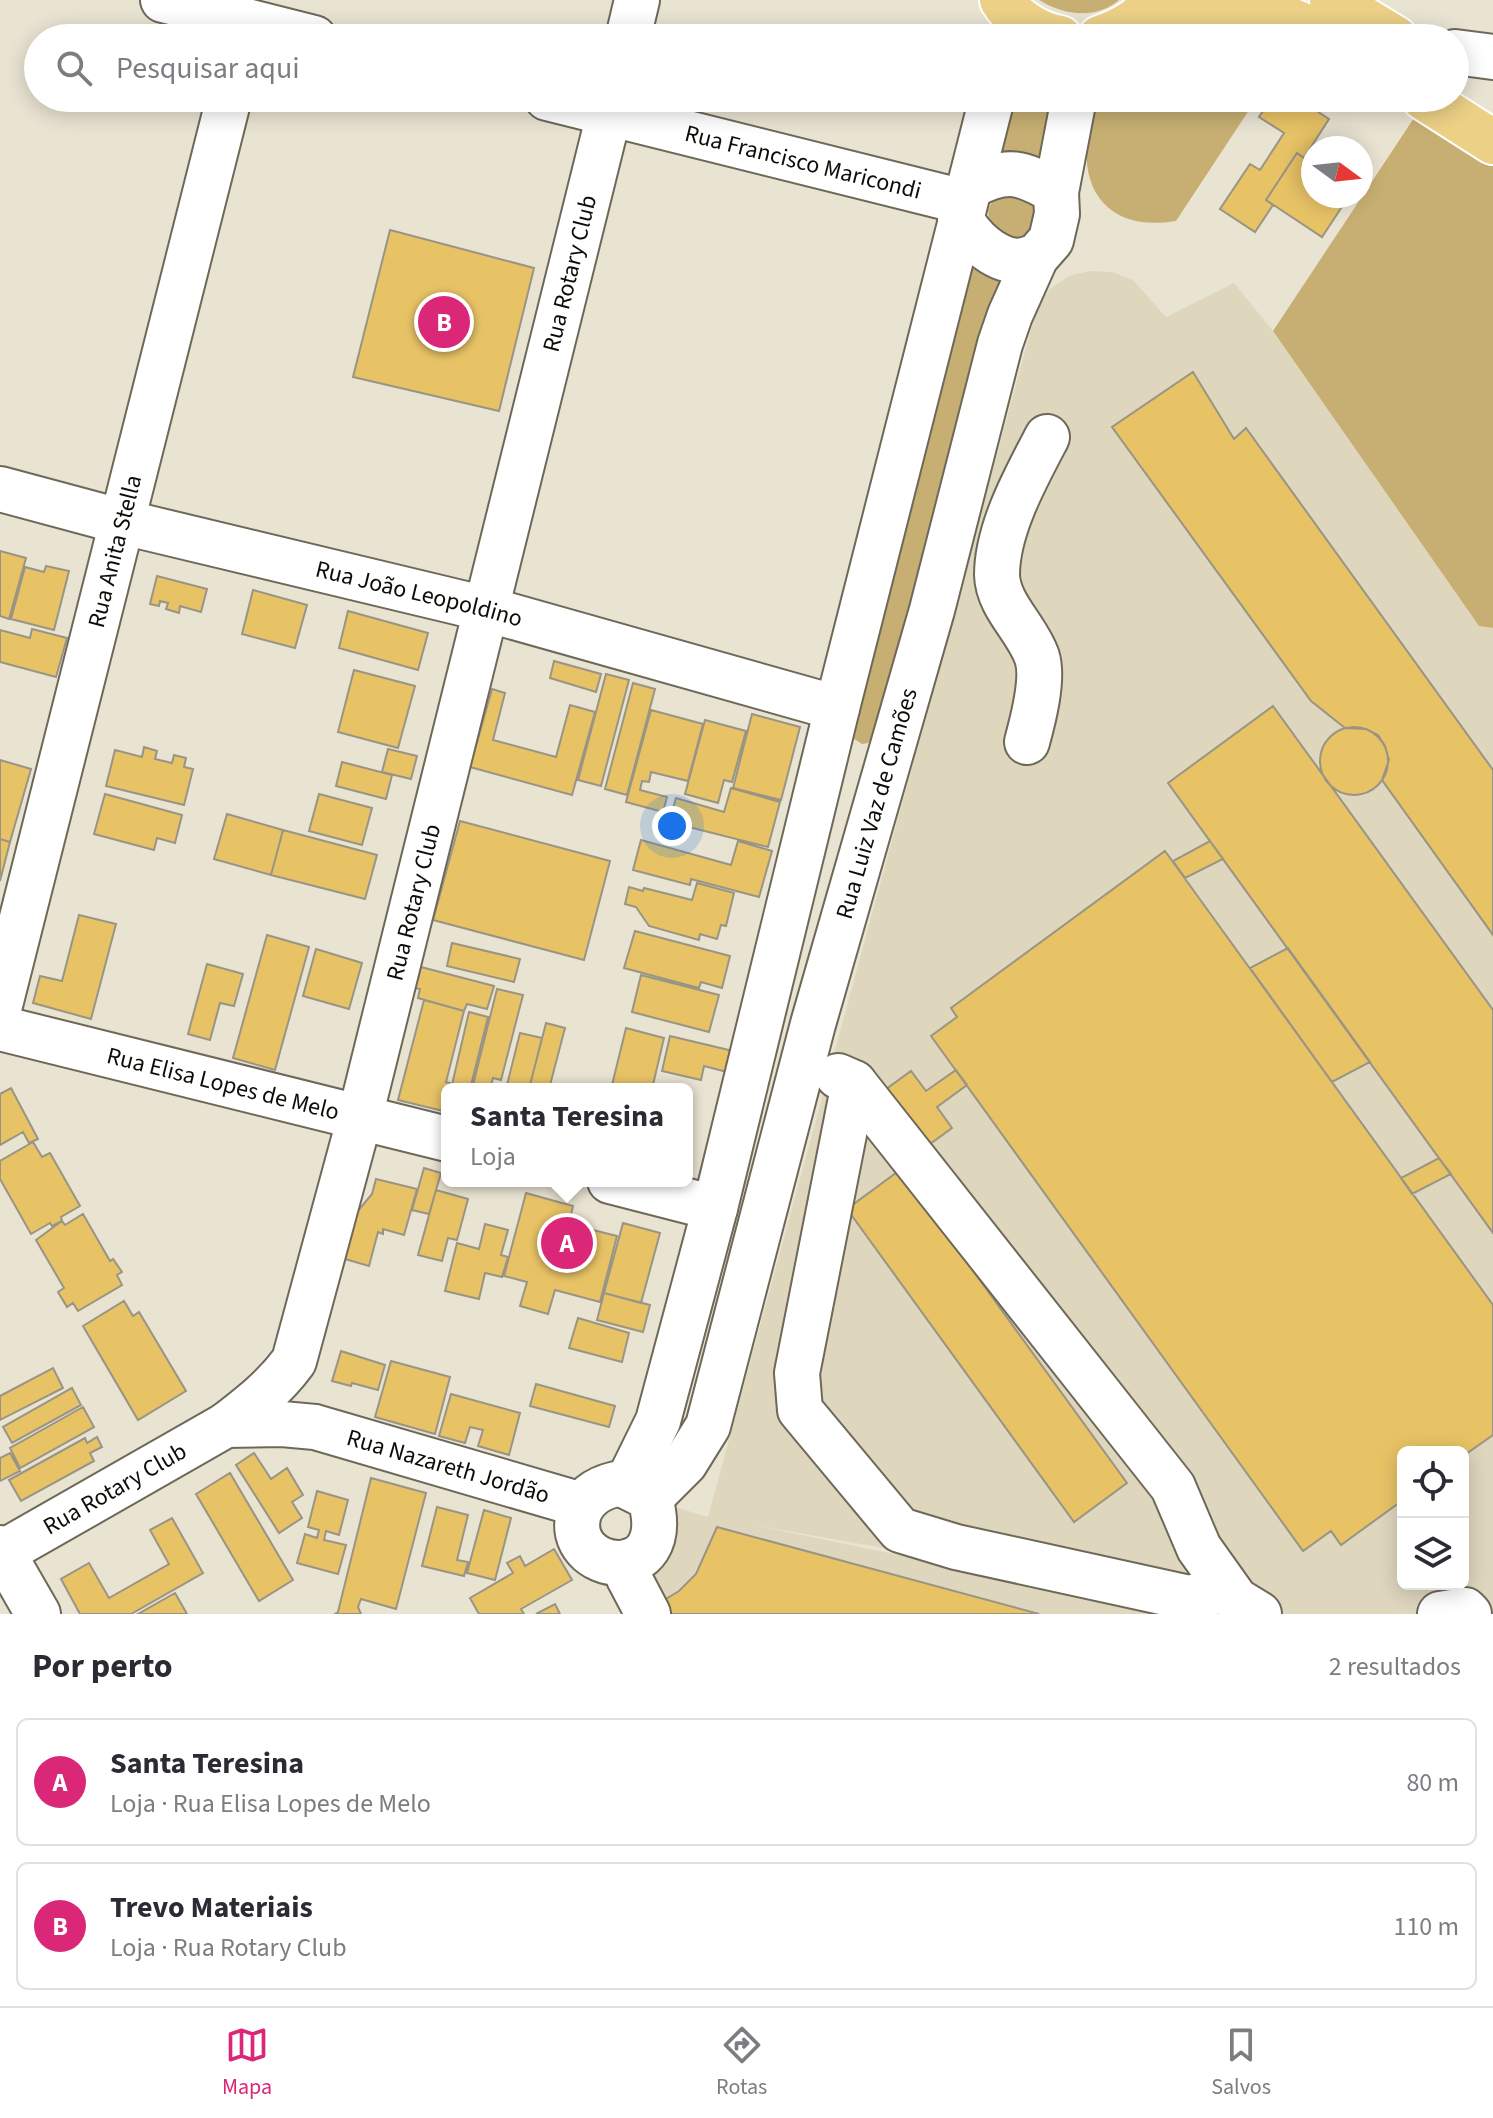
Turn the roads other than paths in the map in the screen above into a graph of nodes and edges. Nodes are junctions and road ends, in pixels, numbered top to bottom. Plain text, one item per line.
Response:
1 (163, 0) edge
2 (637, 0) edge
3 (1332, 0) edge
4 (1151, 7) edge
5 (1005, 15) edge
6 (249, 20) edge
7 (1386, 22) edge
8 (631, 24) edge
9 (1026, 24) edge
10 (1130, 24) edge
11 (1299, 24) edge
12 (1469, 54) edge
13 (1493, 57) edge
14 (1469, 93) edge
15 (1493, 111) edge
16 (226, 112) edge
17 (610, 112) edge
18 (631, 112) edge
19 (988, 112) edge
20 (1071, 112) edge
21 (1446, 112) edge
22 (1493, 142) edge
23 (1056, 192) junction
24 (962, 210) junction
25 (1036, 257) junction
26 (1047, 437) dead end
27 (0, 489) edge
28 (123, 522) junction
29 (486, 609) junction
30 (837, 708) junction
31 (1027, 742) dead end
32 (0, 1005) edge
33 (813, 1024) junction
34 (0, 1028) edge
35 (854, 1083) junction
36 (360, 1117) junction
37 (441, 1137) edge
38 (633, 1187) edge
39 (715, 1208) junction
40 (294, 1361) junction
41 (226, 1425) junction
42 (315, 1427) junction
43 (638, 1492) junction
44 (582, 1505) junction
45 (1, 1551) edge
46 (630, 1561) junction
47 (1243, 1602) edge
48 (38, 1614) edge
49 (648, 1614) edge
50 (1440, 1614) edge
51 (1469, 1614) edge

1 - 6 street
2 - 8 street
3 - 7 main road
4 - 10 main road
4 - 11 main road
5 - 9 main road
12 - 13 street
14 - 15 main road
16 - 28 street, Rua Anita Stella
17 - 29 street, Rua Rotary Club
18 - 24 street, Rua Francisco Maricondi
19 - 24 street
20 - 23 street, Rua Luiz Vaz de Camões
21 - 22 main road
23 - 24 street
23 - 25 street, Rua Luiz Vaz de Camões
24 - 25 street
24 - 30 street
25 - 33 street, Rua Luiz Vaz de Camões
26 - 31 street
27 - 28 street, Rua João Leopoldino
28 - 29 street, Rua João Leopoldino
28 - 32 street, Rua Anita Stella
29 - 30 street, Rua João Leopoldino
29 - 36 street, Rua Rotary Club
30 - 39 street
33 - 35 street
33 - 43 street, Rua Luiz Vaz de Camões
34 - 36 street, Rua Elisa Lopes de Melo
35 - 47 street
35 - 47 street
36 - 37 street, Rua Elisa Lopes de Melo
36 - 40 street, Rua Rotary Club
38 - 39 street
39 - 43 street
40 - 41 street, Rua Rotary Club
40 - 42 street
41 - 42 street, Rua Nazareth Jordão
41 - 45 street, Rua Rotary Club
42 - 44 street, Rua Nazareth Jordão
43 - 44 street
43 - 46 street
44 - 46 street
45 - 48 street
46 - 49 street
50 - 51 street

